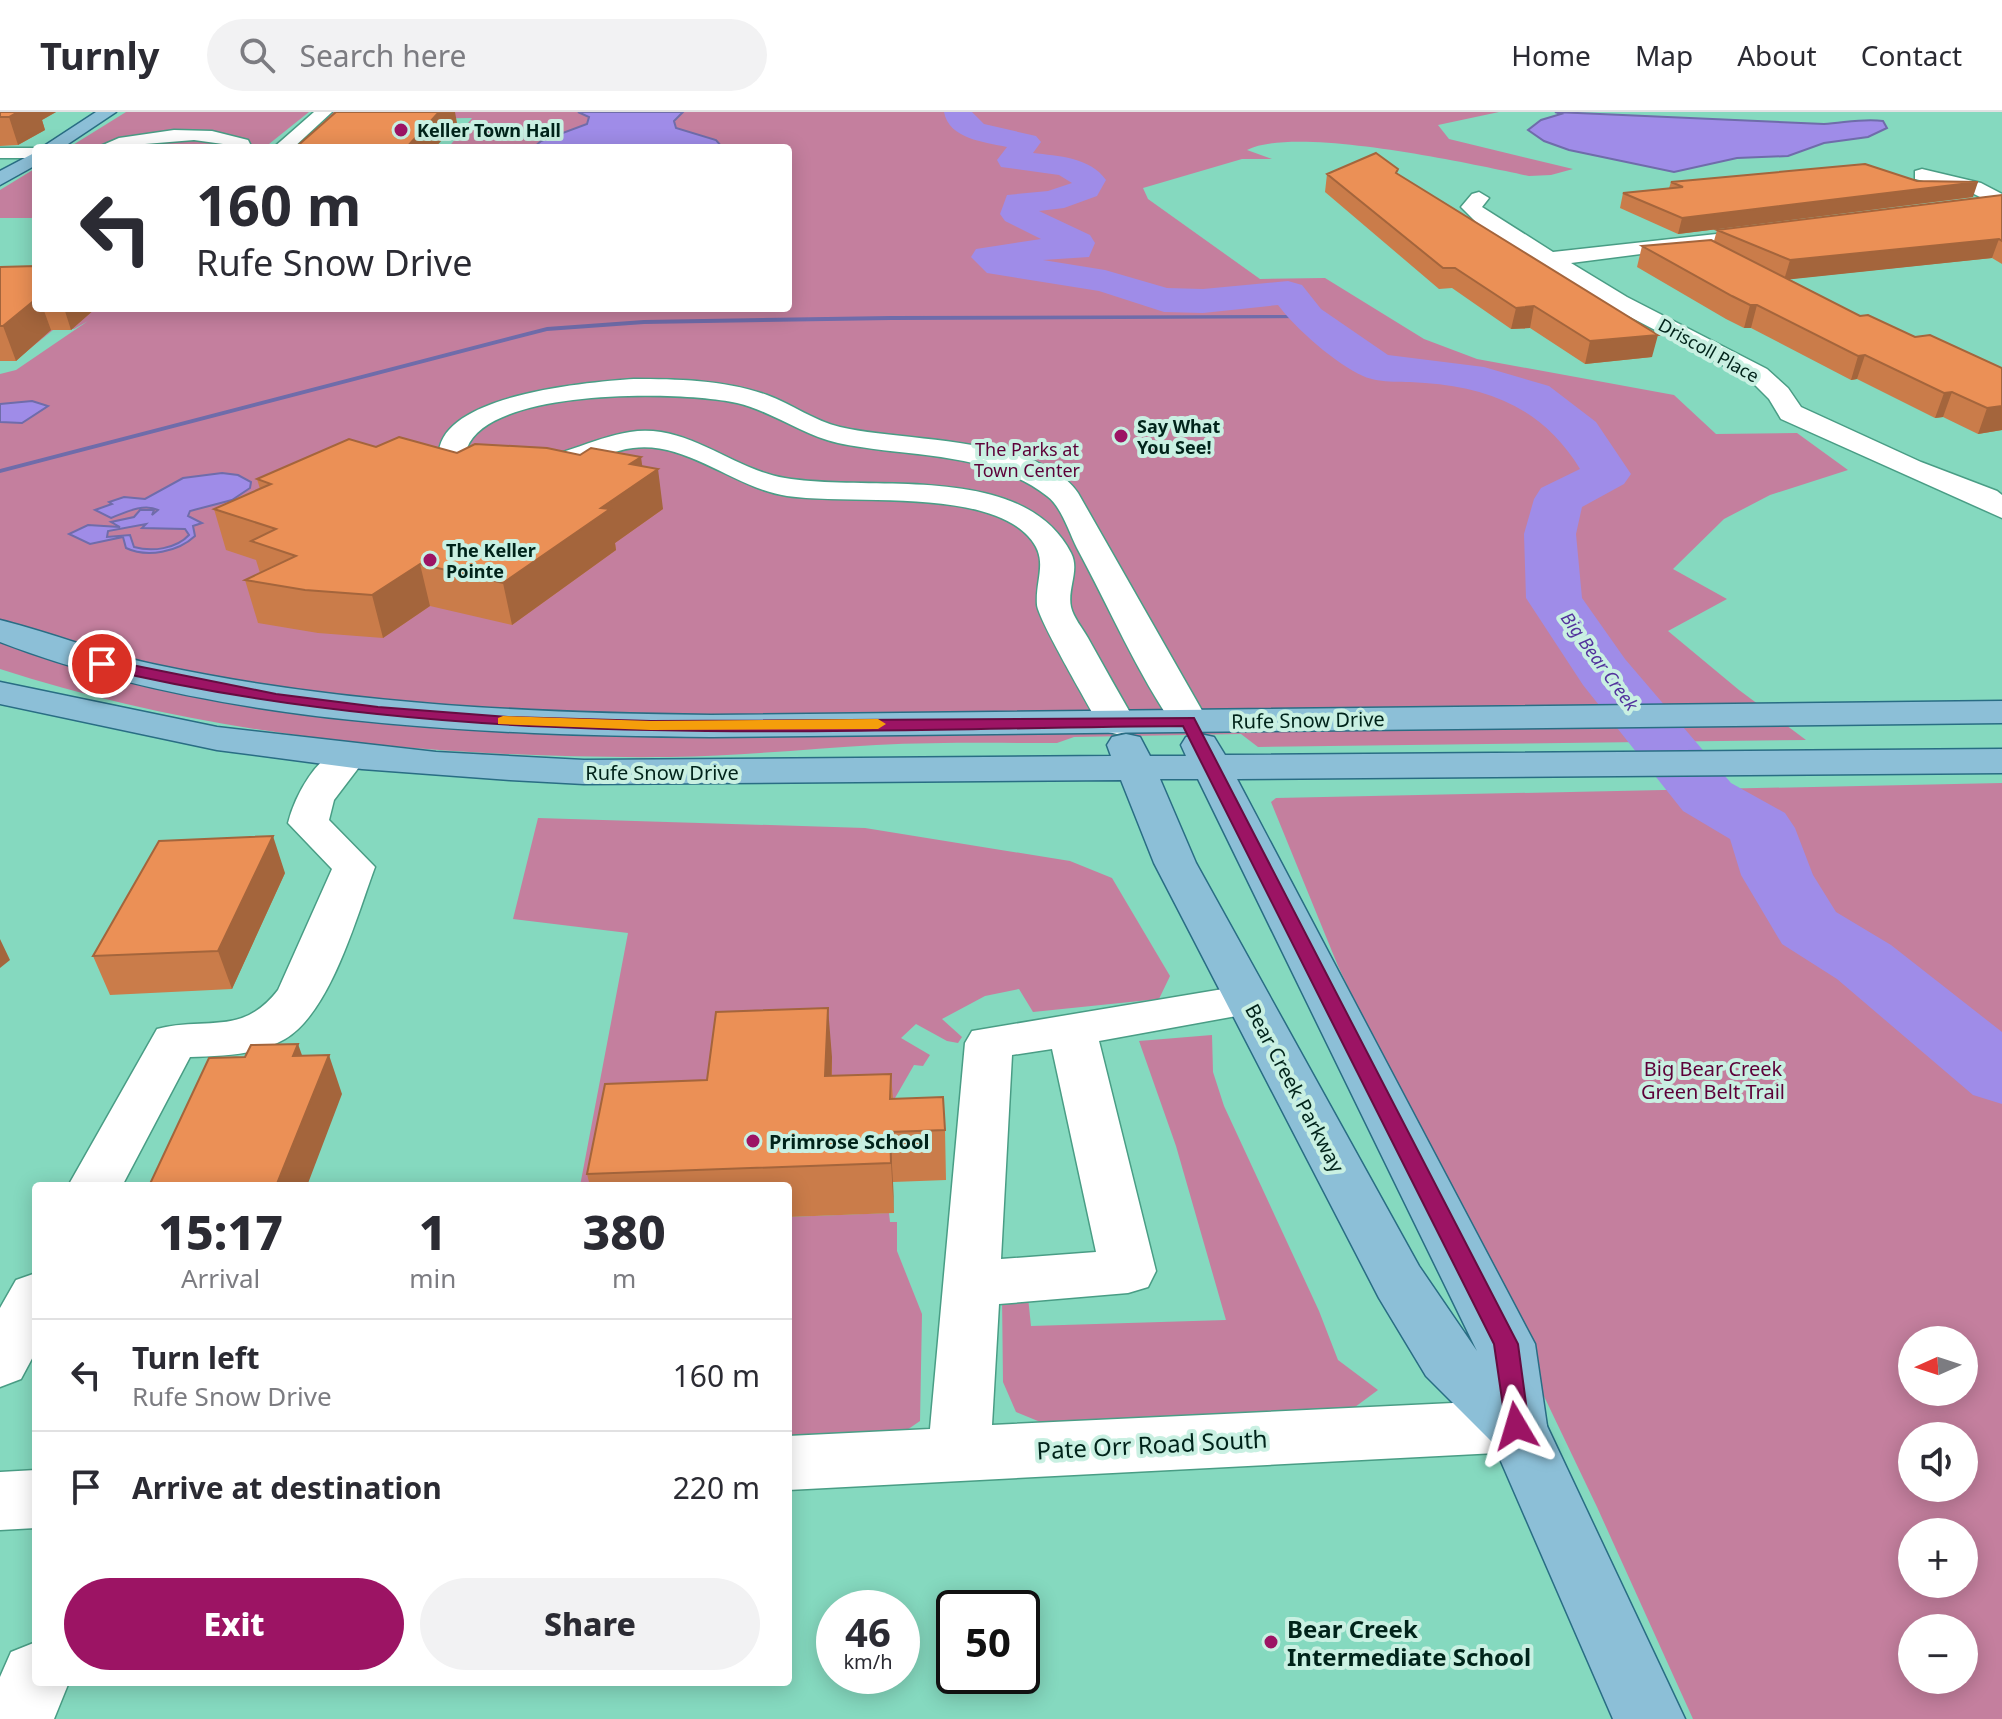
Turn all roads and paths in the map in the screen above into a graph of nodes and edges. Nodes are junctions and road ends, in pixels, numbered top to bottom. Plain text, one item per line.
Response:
1 (108, 112) edge
2 (324, 112) edge
3 (56, 144) edge
4 (124, 144) edge
5 (242, 144) edge
6 (287, 144) edge
7 (0, 153) edge
8 (32, 155) edge
9 (32, 158) edge
10 (1922, 175) dead end
11 (0, 179) edge
12 (1479, 198) dead end
13 (2002, 203) edge
14 (1971, 207) edge
15 (1799, 228) edge
16 (1549, 259) junction
17 (1037, 475) junction
18 (984, 503) junction
19 (2002, 509) edge
20 (0, 630) edge
21 (59, 650) junction
22 (0, 683) edge
23 (0, 693) edge
24 (2002, 712) edge
25 (1189, 721) junction
26 (1117, 723) junction
27 (347, 758) junction
28 (2002, 761) edge
29 (1135, 768) junction
30 (1212, 768) junction
31 (1247, 1000) junction
32 (1072, 1030) junction
33 (97, 1182) edge
34 (971, 1284) junction
35 (32, 1303) edge
36 (0, 1362) edge
37 (1516, 1426) junction
38 (959, 1454) junction
39 (792, 1463) edge
40 (32, 1499) edge
41 (0, 1501) edge
42 (32, 1686) edge
43 (18, 1719) edge
44 (1649, 1719) edge

1 - 3 main road
2 - 6 street
4 - 5 street
7 - 8 street
9 - 11 main road
10 - 13 street
12 - 16 street, Driscoll Place
13 - 14 street
15 - 16 street
16 - 19 street, Driscoll Place
17 - 18 street
17 - 18 street
17 - 25 street
18 - 26 street
20 - 21 main road, Rufe Snow Drive
21 - 22 main road
21 - 26 main road, Rufe Snow Drive
23 - 27 main road, Rufe Snow Drive
24 - 25 main road, Rufe Snow Drive
25 - 26 main road, Rufe Snow Drive
25 - 30 main road, Bear Creek Parkway
26 - 29 main road, Bear Creek Parkway
27 - 29 main road, Rufe Snow Drive
27 - 33 street
28 - 30 main road, Rufe Snow Drive
29 - 30 main road, Rufe Snow Drive
29 - 31 main road, Bear Creek Parkway
30 - 37 main road, Bear Creek Parkway
31 - 32 street
31 - 37 main road, Bear Creek Parkway
32 - 34 street
32 - 34 street
34 - 38 street
35 - 36 street
37 - 38 street, Pate Orr Road South
37 - 44 main road, Bear Creek Parkway
38 - 39 street, Pate Orr Road South
40 - 41 street
42 - 43 street

